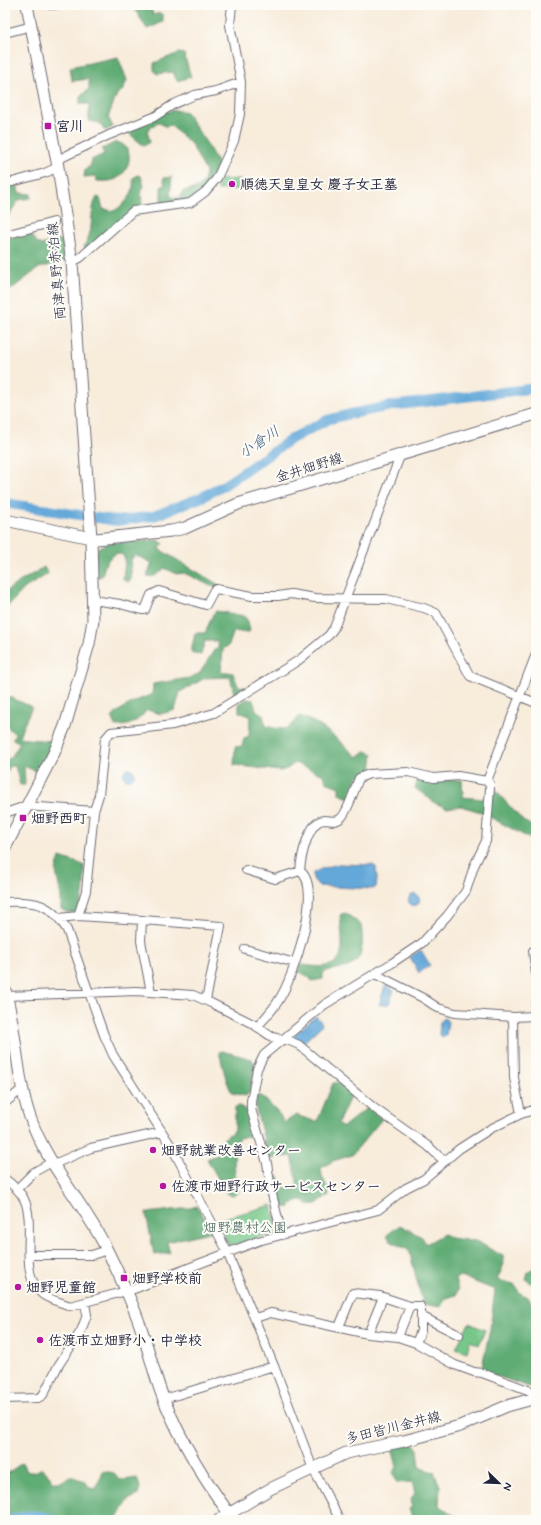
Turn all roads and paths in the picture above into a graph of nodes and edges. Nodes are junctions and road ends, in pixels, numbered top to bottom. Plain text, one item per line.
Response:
1 (28, 5) edge
2 (50, 5) edge
3 (54, 5) edge
4 (232, 5) edge
5 (32, 26) junction
6 (5, 33) edge
7 (241, 82) junction
8 (58, 163) junction
9 (5, 184) edge
10 (54, 222) dead end
11 (5, 235) edge
12 (72, 262) junction
13 (536, 414) edge
14 (398, 456) junction
15 (5, 520) edge
16 (91, 535) junction
17 (345, 598) junction
18 (93, 600) junction
19 (536, 654) edge
20 (520, 696) junction
21 (536, 703) edge
22 (486, 781) junction
23 (26, 806) junction
24 (94, 811) junction
25 (5, 813) edge
26 (5, 848) edge
27 (246, 870) dead end
28 (300, 871) junction
29 (5, 902) edge
30 (78, 916) junction
31 (59, 918) junction
32 (142, 920) junction
33 (245, 949) dead end
34 (536, 950) edge
35 (296, 963) junction
36 (375, 974) junction
37 (536, 974) edge
38 (151, 992) junction
39 (6, 993) edge
40 (89, 993) junction
41 (206, 1000) junction
42 (536, 1003) edge
43 (513, 1018) junction
44 (257, 1027) junction
45 (281, 1039) junction
46 (22, 1089) junction
47 (5, 1103) edge
48 (536, 1109) edge
49 (521, 1114) junction
50 (162, 1132) junction
51 (444, 1162) junction
52 (53, 1163) junction
53 (5, 1180) edge
54 (17, 1189) junction
55 (282, 1235) junction
56 (107, 1250) junction
57 (228, 1253) junction
58 (29, 1254) junction
59 (126, 1292) junction
60 (383, 1297) junction
61 (84, 1302) junction
62 (410, 1306) junction
63 (422, 1316) junction
64 (255, 1318) junction
65 (339, 1327) junction
66 (368, 1334) junction
67 (459, 1335) dead end
68 (398, 1338) junction
69 (416, 1343) junction
70 (274, 1366) junction
71 (536, 1393) edge
72 (536, 1398) edge
73 (5, 1399) edge
74 (164, 1399) junction
75 (314, 1469) junction
76 (231, 1517) edge
77 (219, 1520) edge
78 (340, 1520) edge

1 - 5 main road, 両津真野赤泊線
2 - 3 street
4 - 7 street
5 - 6 street
5 - 8 main road, 両津真野赤泊線
7 - 8 street
7 - 12 street
8 - 9 street
8 - 12 main road, 両津真野赤泊線
10 - 11 street
12 - 16 main road, 両津真野赤泊線
13 - 14 main road, 金井畑野線
14 - 16 main road, 金井畑野線
14 - 17 street
15 - 16 main road, 金井畑野線
16 - 18 main road, 両津真野赤泊線
17 - 18 street
17 - 20 street
17 - 24 street
18 - 23 main road, 両津真野赤泊線
19 - 20 street
20 - 21 street
20 - 22 street
22 - 28 street
22 - 36 street
23 - 24 street
23 - 25 street
23 - 26 main road, 両津真野赤泊線
24 - 30 street
27 - 28 street
28 - 35 street
29 - 31 street
30 - 31 street
30 - 32 street
31 - 40 street
32 - 38 street
32 - 41 street
33 - 35 street
34 - 37 street
35 - 44 street
36 - 43 street
36 - 45 street
38 - 40 street
38 - 41 street
39 - 40 street
39 - 46 main road
40 - 50 street
41 - 44 street
42 - 43 street
43 - 49 street
44 - 45 street
45 - 51 street
45 - 55 street
46 - 47 street
46 - 52 main road
48 - 49 street
49 - 51 street
50 - 52 street
50 - 57 street
51 - 55 street
52 - 54 street
52 - 56 main road
53 - 54 street
54 - 58 street
55 - 57 street
56 - 58 street
56 - 59 main road
57 - 59 street
57 - 64 street
58 - 61 street
59 - 61 street
59 - 74 main road
60 - 62 street
60 - 65 street
60 - 66 street
61 - 73 street
62 - 63 street
62 - 68 street
63 - 67 street
63 - 69 street
64 - 65 street
64 - 70 street
65 - 66 street
66 - 68 street
68 - 69 street
69 - 71 street
70 - 74 street
70 - 75 street
72 - 75 main road, 多田皆川金井線
74 - 76 main road
75 - 76 main road, 多田皆川金井線
75 - 78 street
76 - 77 main road, 多田皆川金井線

